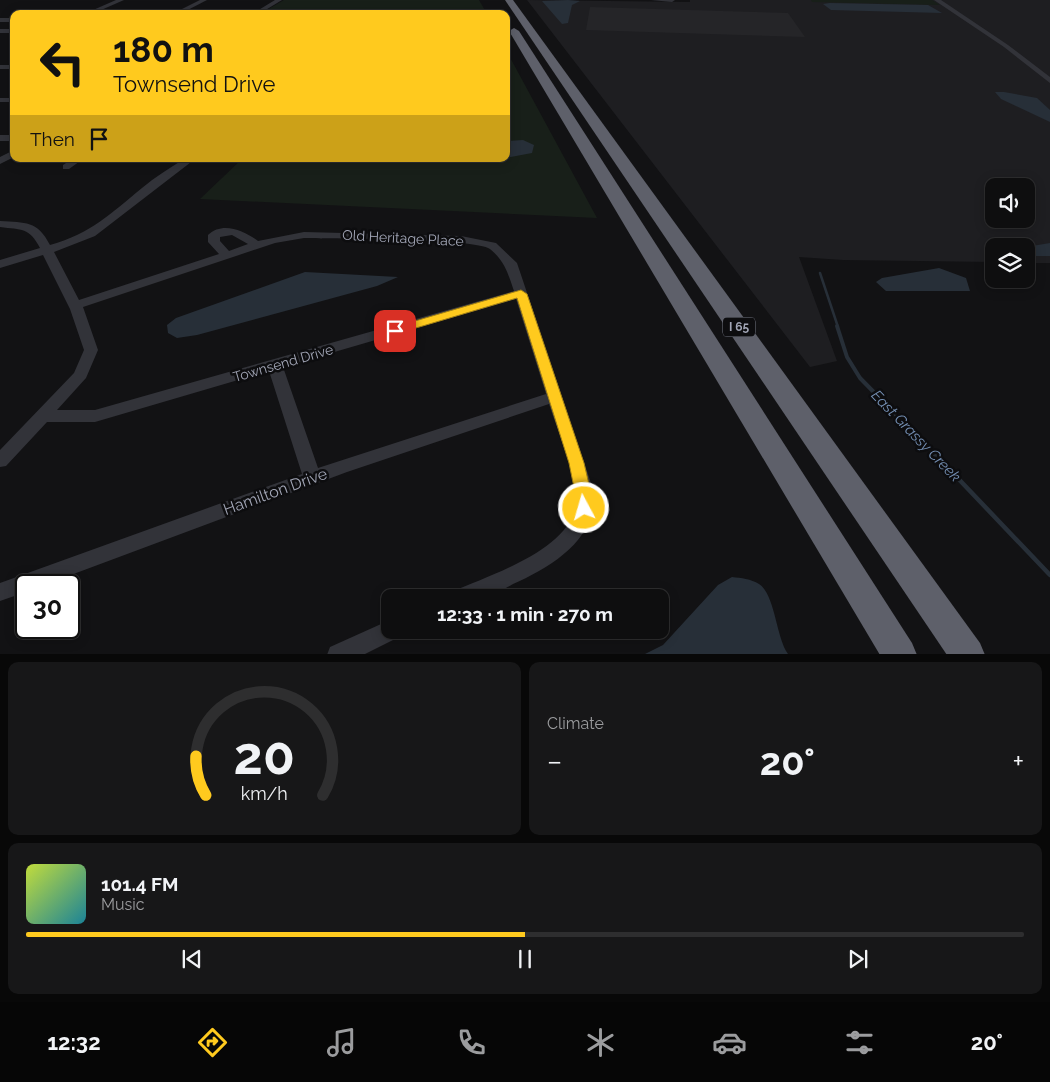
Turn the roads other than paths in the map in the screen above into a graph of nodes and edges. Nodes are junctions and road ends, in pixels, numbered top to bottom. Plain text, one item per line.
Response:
1 (121, 0) edge
2 (204, 0) edge
3 (279, 0) edge
4 (509, 0) edge
5 (654, 0) edge
6 (672, 0) edge
7 (936, 0) edge
8 (97, 10) edge
9 (183, 10) edge
10 (262, 10) edge
11 (510, 24) edge
12 (1050, 81) edge
13 (74, 162) edge
14 (186, 162) edge
15 (66, 167) dead end
16 (0, 224) edge
17 (256, 246) junction
18 (46, 250) junction
19 (226, 255) junction
20 (0, 264) edge
21 (521, 294) junction
22 (75, 305) junction
23 (275, 365) junction
24 (554, 398) junction
25 (43, 416) junction
26 (0, 461) edge
27 (312, 477) junction
28 (480, 589) edge
29 (0, 592) edge
30 (381, 635) edge
31 (338, 654) edge
32 (900, 654) edge
33 (968, 654) edge

1 - 8 street
2 - 9 street
3 - 10 street
4 - 33 highway, I 65
5 - 6 street
7 - 12 street
11 - 32 highway, I 65
13 - 15 street
14 - 18 street
16 - 18 street
17 - 19 street, Old Heritage Place
17 - 19 street
17 - 21 street, Old Heritage Place
18 - 20 street
18 - 22 street
19 - 22 street, Old Heritage Place
21 - 23 street, Townsend Drive
21 - 24 street, Old Heritage Place
22 - 25 street
23 - 25 street, Townsend Drive
23 - 27 street
24 - 27 street, Hamilton Drive
24 - 28 street, Old Heritage Place
25 - 26 street
27 - 29 street, Hamilton Drive
30 - 31 street

